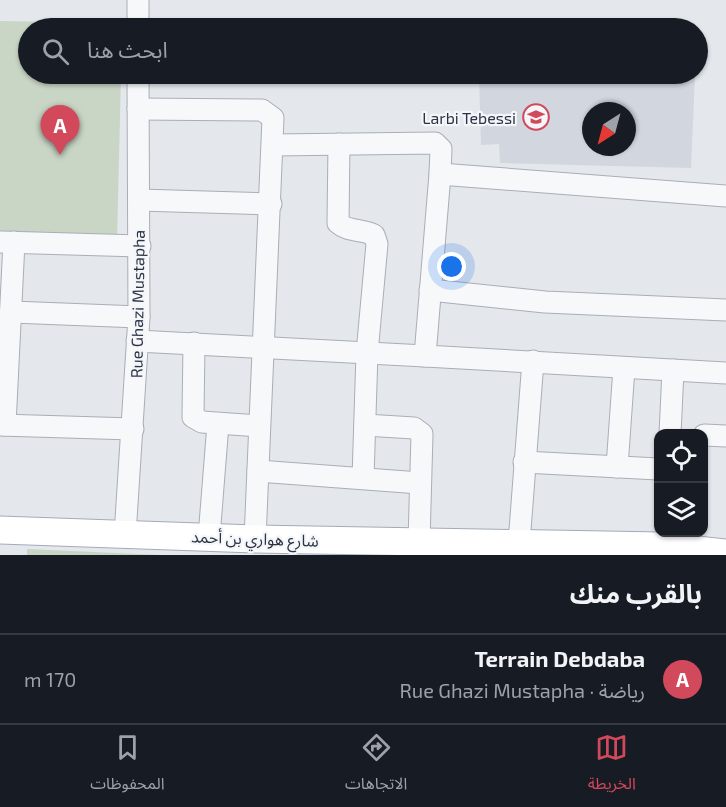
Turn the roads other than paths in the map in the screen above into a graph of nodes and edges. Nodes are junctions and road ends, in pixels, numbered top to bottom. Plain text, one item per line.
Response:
1 (138, 0) edge
2 (138, 18) edge
3 (138, 84) edge
4 (138, 108) junction
5 (339, 144) junction
6 (273, 145) junction
7 (440, 174) junction
8 (726, 196) edge
9 (139, 200) junction
10 (271, 204) junction
11 (7, 242) edge
12 (140, 246) junction
13 (430, 290) junction
14 (726, 310) edge
15 (139, 317) junction
16 (6, 319) edge
17 (137, 341) junction
18 (195, 343) junction
19 (264, 348) junction
20 (367, 353) junction
21 (425, 356) junction
22 (533, 361) junction
23 (624, 368) junction
24 (673, 370) junction
25 (726, 373) edge
26 (218, 424) junction
27 (2, 425) edge
28 (364, 425) junction
29 (260, 426) junction
30 (134, 429) junction
31 (670, 429) edge
32 (708, 435) edge
33 (726, 436) edge
34 (524, 462) junction
35 (617, 467) junction
36 (654, 469) edge
37 (258, 471) junction
38 (363, 478) junction
39 (420, 483) junction
40 (0, 530) edge
41 (124, 535) junction
42 (209, 537) junction
43 (255, 539) junction
44 (662, 539) edge
45 (419, 542) junction
46 (519, 543) junction
47 (726, 553) edge

1 - 2 street
3 - 4 street, Rue Ghazi Mustapha
4 - 6 street
4 - 9 street, Rue Ghazi Mustapha
5 - 6 street
5 - 7 street
5 - 20 street
6 - 10 street
7 - 8 street
7 - 13 street
9 - 10 street
9 - 12 street, Rue Ghazi Mustapha
10 - 19 street
11 - 12 street
11 - 16 street
12 - 15 street, Rue Ghazi Mustapha
13 - 14 street
13 - 21 street
15 - 16 street
15 - 17 street, Rue Ghazi Mustapha
16 - 27 street
17 - 18 street
17 - 30 street, Rue Ghazi Mustapha
18 - 19 street
18 - 26 street
19 - 20 street
19 - 29 street
20 - 21 street
20 - 28 street
21 - 22 street
22 - 23 street
22 - 34 street
23 - 24 street
23 - 35 street
24 - 25 street
24 - 31 street
26 - 29 street
26 - 42 street
27 - 30 street
28 - 38 street
28 - 39 street
29 - 37 street
30 - 41 street, Rue Ghazi Mustapha
32 - 33 street
34 - 35 street
34 - 46 street
35 - 36 street
37 - 38 street
37 - 43 street
38 - 39 street
39 - 45 street
40 - 41 main road, شارع هواري بن أحمد
41 - 42 main road, شارع هواري بن أحمد
42 - 43 main road, شارع هواري بن أحمد
43 - 45 main road, شارع هواري بن أحمد
44 - 46 main road, شارع هواري بن أحمد
44 - 47 main road, شارع هواري بن أحمد
45 - 46 main road, شارع هواري بن أحمد

